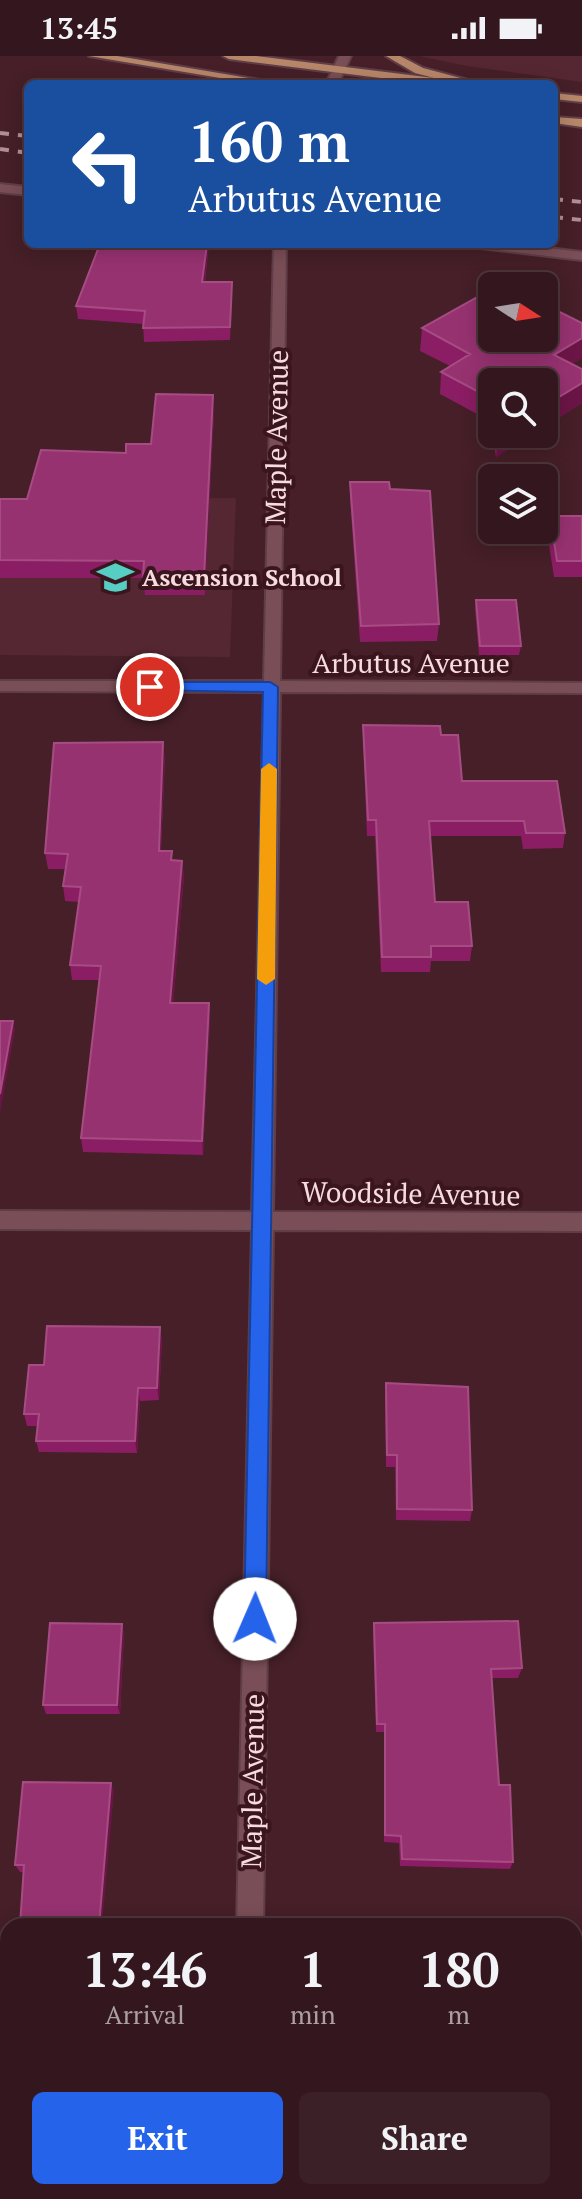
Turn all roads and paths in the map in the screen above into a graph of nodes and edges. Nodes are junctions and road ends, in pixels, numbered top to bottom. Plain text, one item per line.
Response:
1 (95, 56) edge
2 (229, 56) edge
3 (345, 56) edge
4 (392, 56) edge
5 (339, 71) junction
6 (252, 80) edge
7 (334, 80) edge
8 (421, 80) edge
9 (459, 80) edge
10 (558, 96) edge
11 (582, 99) edge
12 (558, 120) edge
13 (582, 123) edge
14 (0, 188) edge
15 (24, 191) edge
16 (280, 248) edge
17 (515, 248) edge
18 (582, 256) edge
19 (0, 686) edge
20 (270, 687) junction
21 (582, 688) edge
22 (262, 1219) junction
23 (0, 1220) edge
24 (582, 1222) edge
25 (250, 1918) edge

1 - 6 main road
2 - 5 main road
3 - 5 street
4 - 9 main road
5 - 7 street
5 - 8 main road
10 - 11 main road
12 - 13 main road
14 - 15 street
16 - 20 street, Maple Avenue
17 - 18 street
19 - 20 street, Arbutus Avenue
20 - 21 street, Arbutus Avenue
20 - 22 street, Maple Avenue
22 - 23 street, Woodside Avenue
22 - 24 street, Woodside Avenue
22 - 25 street, Maple Avenue

